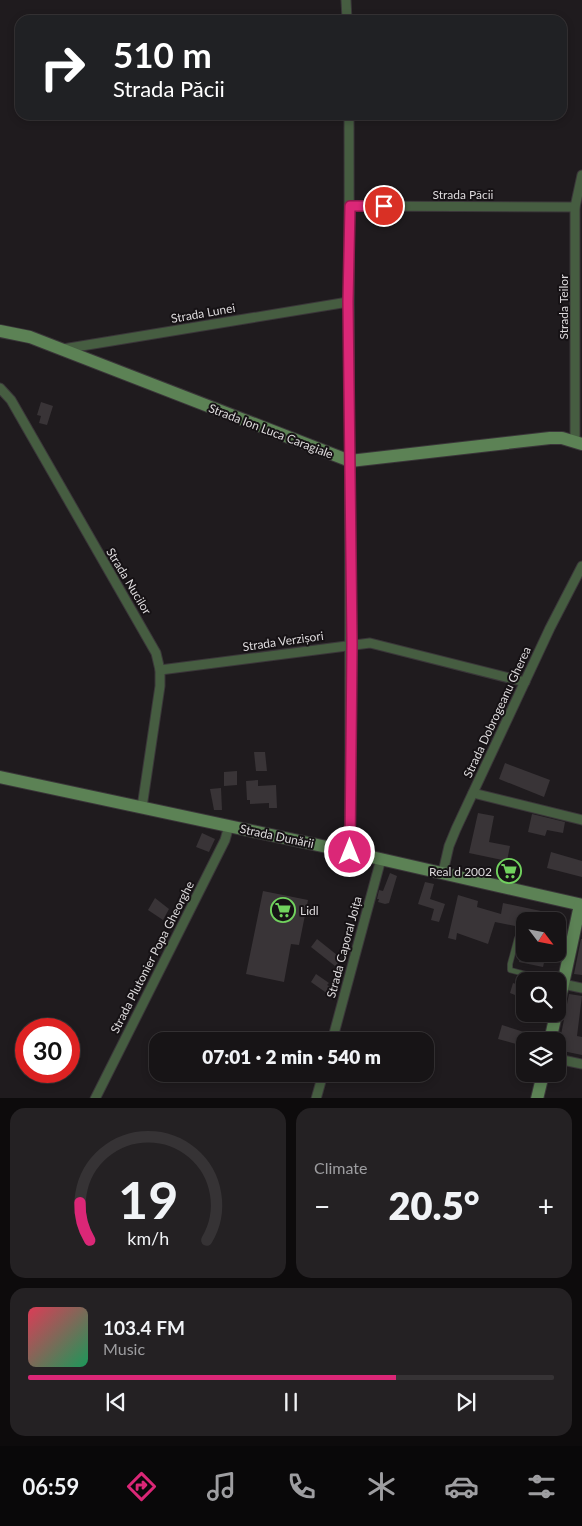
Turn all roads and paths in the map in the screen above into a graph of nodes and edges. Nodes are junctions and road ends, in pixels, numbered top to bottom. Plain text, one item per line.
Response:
1 (346, 0) edge
2 (347, 15) edge
3 (349, 120) edge
4 (582, 175) edge
5 (350, 206) junction
6 (575, 207) junction
7 (348, 302) junction
8 (0, 331) edge
9 (62, 349) junction
10 (0, 388) edge
11 (578, 443) edge
12 (350, 461) junction
13 (582, 566) edge
14 (352, 644) junction
15 (160, 670) junction
16 (525, 682) junction
17 (0, 777) edge
18 (473, 793) junction
19 (142, 807) junction
20 (582, 820) edge
21 (229, 826) junction
22 (350, 852) junction
23 (381, 859) junction
24 (443, 872) junction
25 (581, 905) edge
26 (516, 942) edge
27 (561, 972) edge
28 (516, 973) edge
29 (566, 984) edge
30 (582, 988) edge
31 (334, 1032) edge
32 (566, 1061) edge
33 (582, 1064) edge
34 (320, 1082) edge
35 (541, 1082) edge
36 (95, 1098) edge
37 (316, 1098) edge
38 (538, 1098) edge

1 - 2 street
3 - 5 street
4 - 6 street, Strada Teilor
5 - 6 street, Strada Păcii
5 - 7 street
6 - 11 street, Strada Teilor
7 - 9 street, Strada Lunei
7 - 12 street
8 - 9 street, Strada Ion Luca Caragiale
9 - 12 street, Strada Ion Luca Caragiale
10 - 15 street, Strada Nucilor
11 - 12 street, Strada Ion Luca Caragiale
12 - 14 street
13 - 16 street, Strada Dobrogeanu Gherea
14 - 15 street, Strada Verzișori
14 - 16 street, Strada Verzișori
14 - 22 street
15 - 19 street, Strada Nucilor
16 - 18 street, Strada Dobrogeanu Gherea
17 - 19 street, Strada Dunării
18 - 20 street
18 - 24 street, Strada Dobrogeanu Gherea
19 - 21 street, Strada Dunării
21 - 22 street, Strada Dunării
21 - 36 street, Strada Plutonier Popa Gheorghe
22 - 23 street, Strada Dunării
23 - 24 street, Strada Dunării
23 - 31 street, Strada Caporal Joița
24 - 25 street, Strada Dunării
25 - 27 street
26 - 28 lane
29 - 30 street
32 - 33 street
34 - 37 street
35 - 38 street

